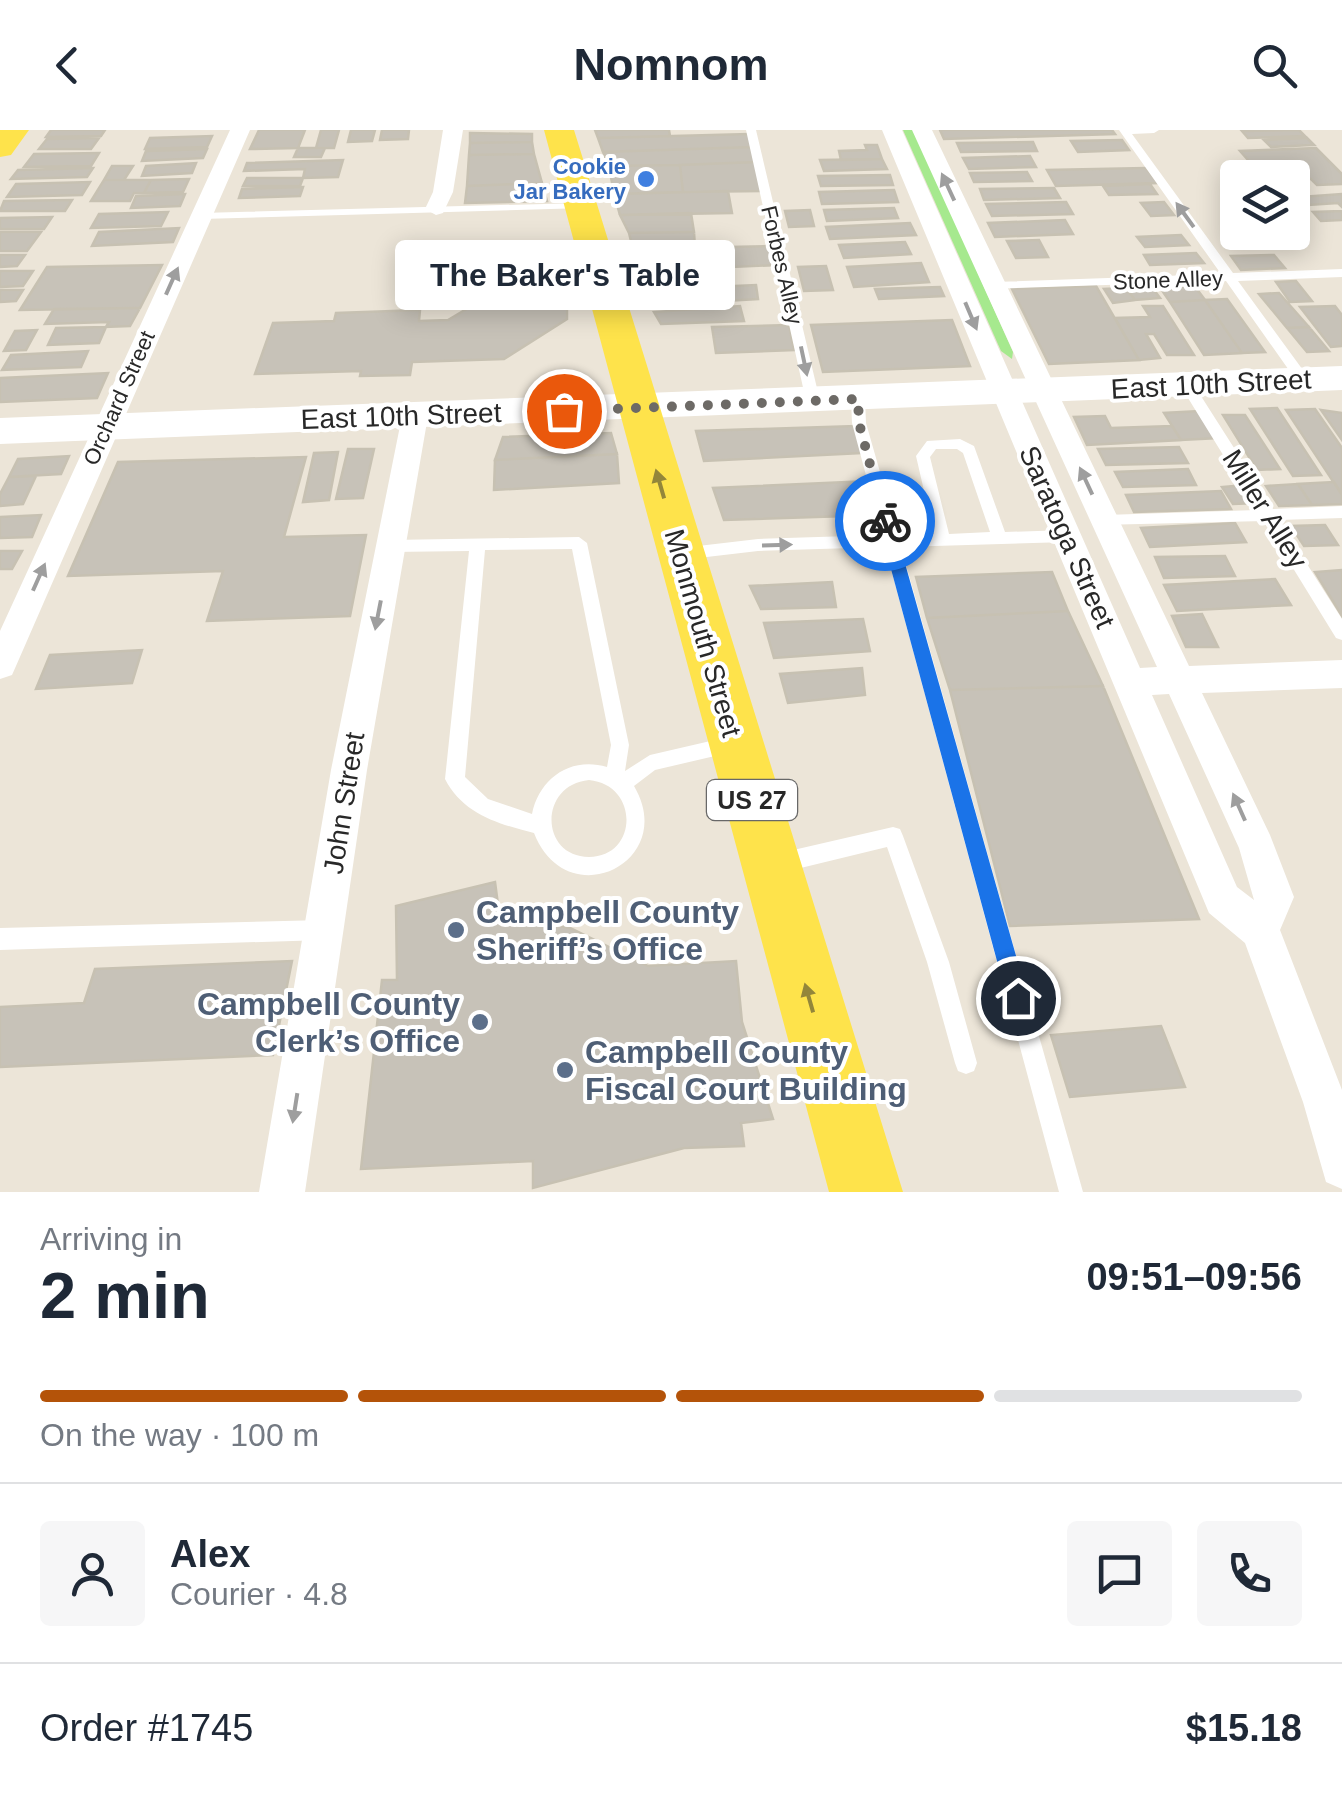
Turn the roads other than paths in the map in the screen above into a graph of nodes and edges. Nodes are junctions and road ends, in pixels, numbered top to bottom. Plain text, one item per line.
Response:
1 (14, 130) edge
2 (240, 130) edge
3 (452, 130) edge
4 (560, 130) edge
5 (750, 130) edge
6 (892, 130) edge
7 (922, 130) edge
8 (1124, 130) edge
9 (1154, 130) edge
10 (0, 148) edge
11 (581, 206) junction
12 (436, 209) junction
13 (201, 216) junction
14 (1342, 273) edge
15 (1230, 277) junction
16 (994, 286) junction
17 (1342, 378) edge
18 (1304, 380) junction
19 (1188, 386) junction
20 (1044, 392) junction
21 (1004, 393) junction
22 (858, 399) junction
23 (813, 401) junction
24 (637, 408) junction
25 (415, 416) junction
26 (106, 426) junction
27 (0, 430) edge
28 (1342, 512) edge
29 (1268, 515) junction
30 (1105, 521) junction
31 (1067, 536) junction
32 (1000, 538) junction
33 (944, 540) junction
34 (891, 541) junction
35 (478, 545) junction
36 (391, 546) junction
37 (680, 554) junction
38 (1342, 633) edge
39 (0, 666) edge
40 (1342, 674) edge
41 (1130, 682) junction
42 (1182, 682) junction
43 (735, 744) junction
44 (618, 782) junction
45 (539, 825) junction
46 (771, 865) junction
47 (324, 930) junction
48 (1260, 930) junction
49 (0, 939) edge
50 (966, 1063) dead end
51 (1342, 1166) edge
52 (282, 1192) edge
53 (866, 1192) edge
54 (1071, 1192) edge

1 - 10 main road
2 - 13 street, Orchard Street
3 - 12 street
4 - 11 main road, Monmouth Street / US 27
5 -> 23 lane, Forbes Alley
6 -> 21 street, Saratoga Street
16 -> 7 street, Saratoga Street
8 - 9 lane
15 -> 8 lane
11 - 12 lane
11 - 24 main road, Monmouth Street / US 27
12 - 13 lane
26 -> 13 street, Orchard Street
14 - 15 lane, Stone Alley
15 - 16 lane, Stone Alley
15 - 18 lane
16 - 20 street, Saratoga Street
17 - 18 main road, East 10th Street
18 - 19 main road, East 10th Street
19 - 20 main road, East 10th Street
19 - 29 lane, Miller Alley
20 - 21 main road, East 10th Street
30 -> 20 street, Saratoga Street
21 - 22 main road, East 10th Street
21 - 31 street, Saratoga Street
22 - 23 main road, East 10th Street
22 - 34 lane
23 - 24 main road, East 10th Street
24 - 25 main road, East 10th Street
37 -> 24 main road, Monmouth Street / US 27
25 - 26 main road, East 10th Street
25 - 36 street, John Street
26 - 27 main road, East 10th Street
39 -> 26 street, Orchard Street
28 - 29 lane
29 - 30 lane
29 - 38 lane, Miller Alley
30 - 42 street, Saratoga Street
31 - 32 lane
31 - 41 street, Saratoga Street
32 - 33 lane
32 - 33 lane
33 - 34 lane
37 -> 34 lane
34 - 54 lane
35 - 36 lane
35 - 44 lane
35 - 45 lane
36 -> 47 street, John Street
37 - 43 main road, Monmouth Street / US 27
40 - 42 street
41 - 42 street
41 - 48 street, Saratoga Street
48 -> 42 street, Saratoga Street
43 - 44 lane
43 - 46 main road, Monmouth Street / US 27
44 - 45 lane
44 - 45 lane
46 - 50 lane
53 -> 46 main road, Monmouth Street / US 27
47 - 49 lane
47 -> 52 street, John Street
48 - 51 street, Saratoga Street

